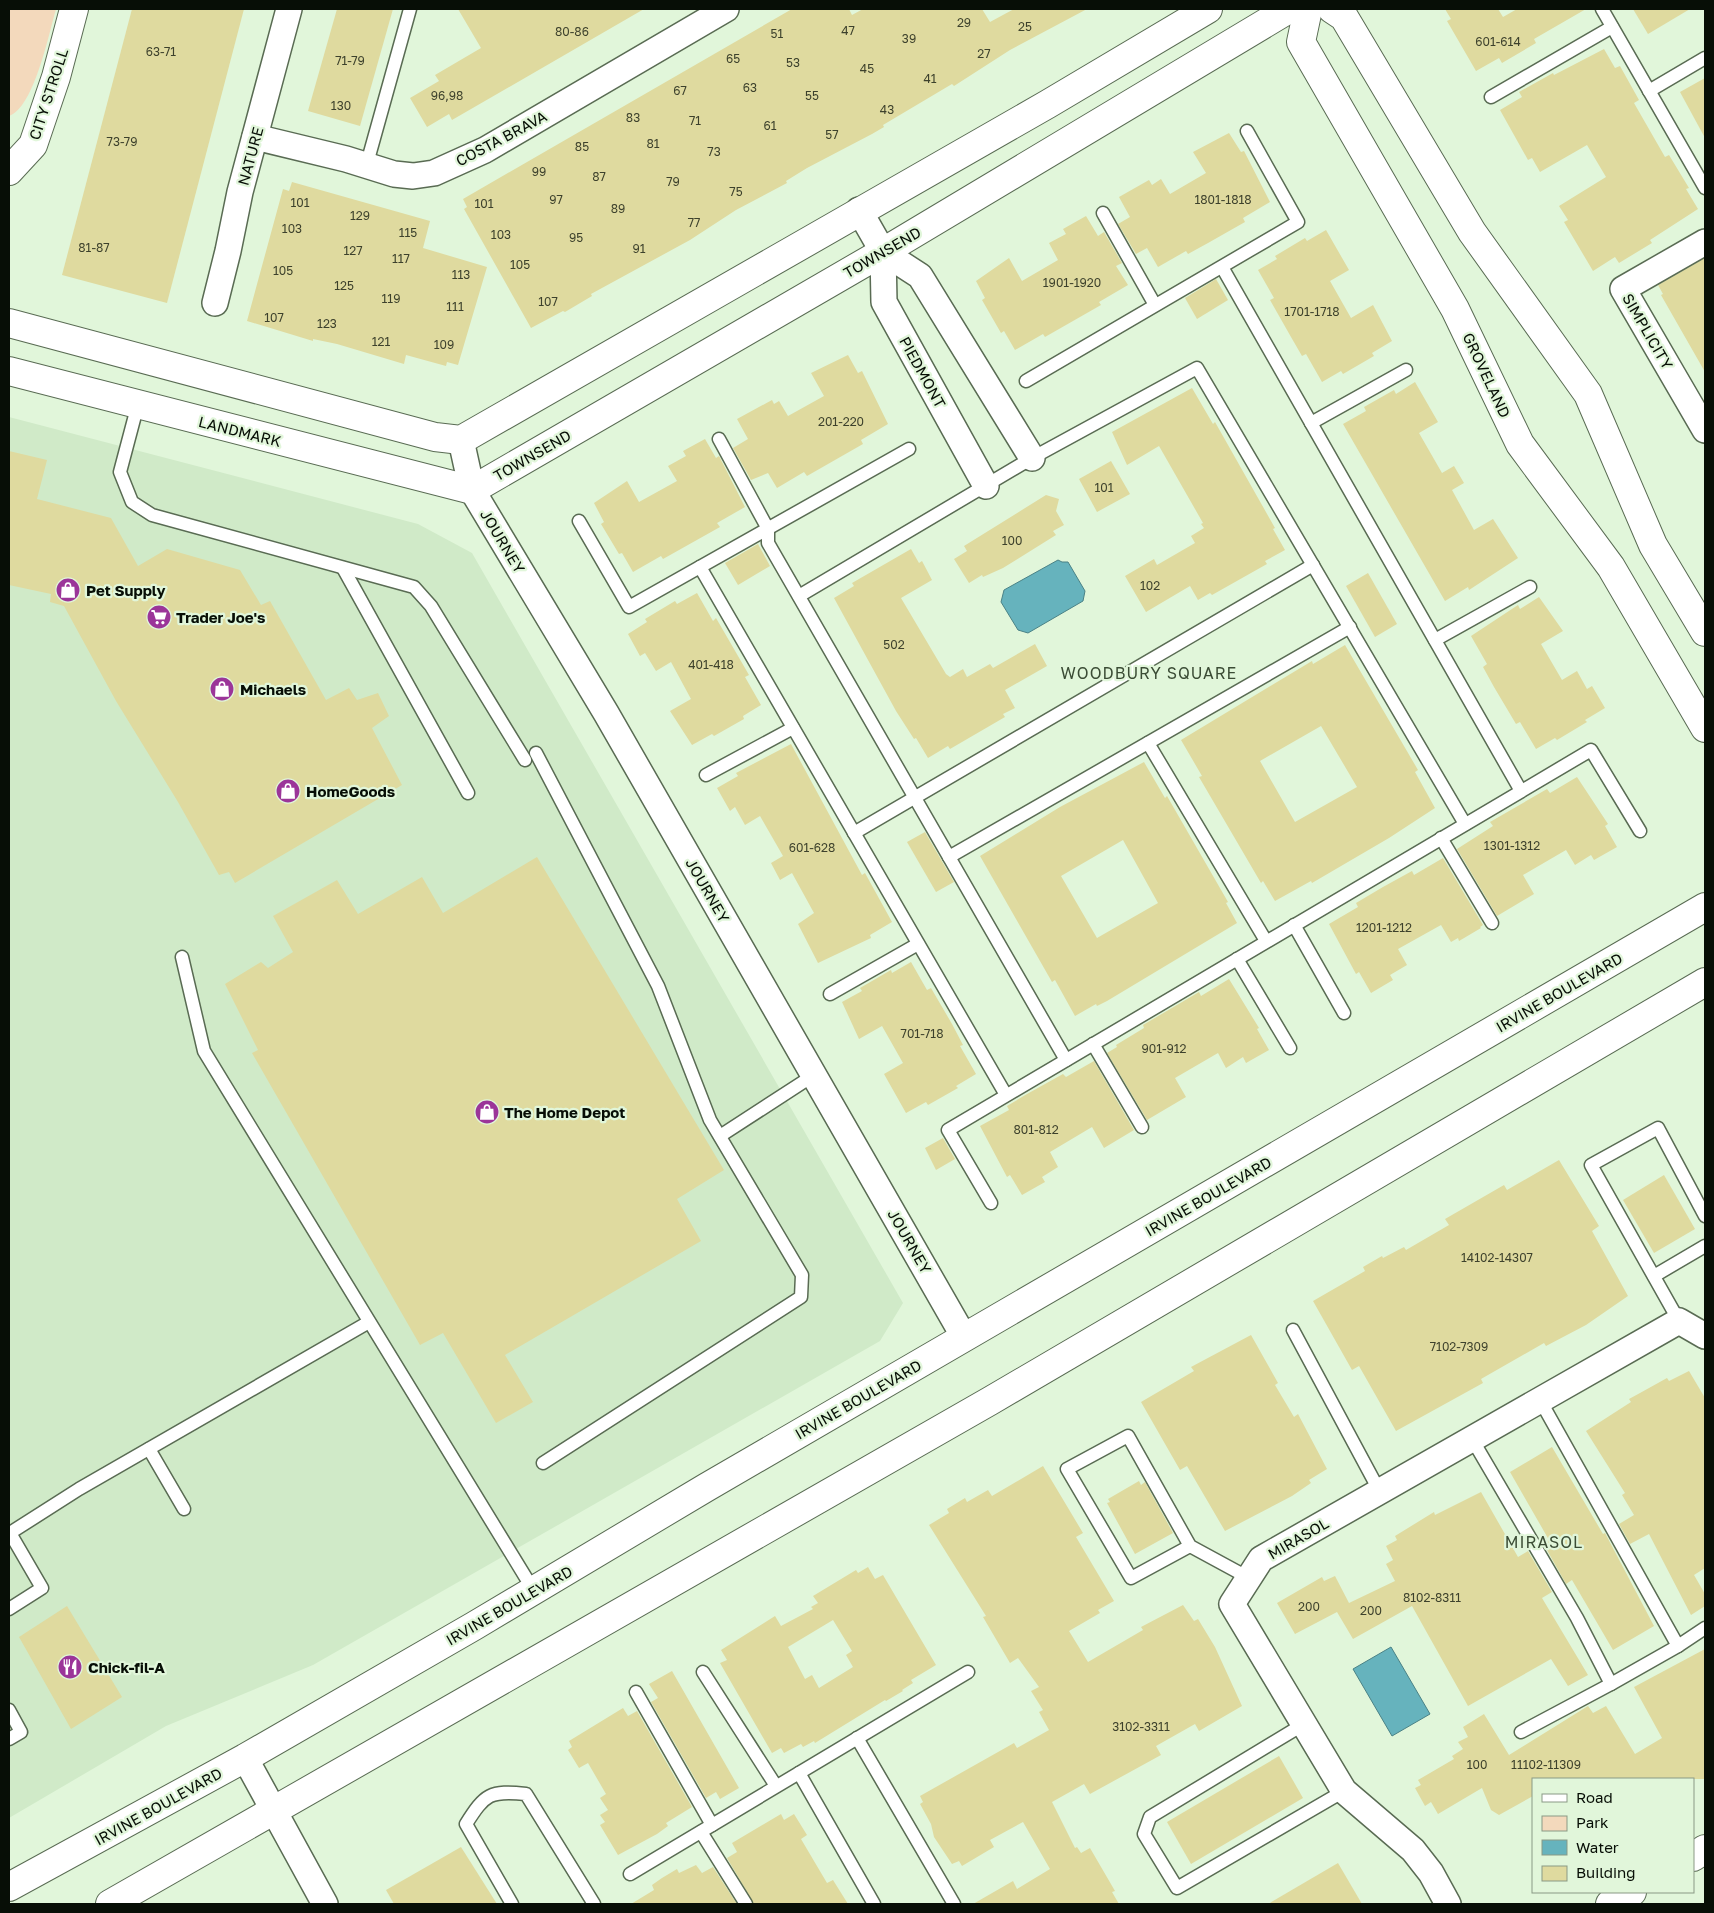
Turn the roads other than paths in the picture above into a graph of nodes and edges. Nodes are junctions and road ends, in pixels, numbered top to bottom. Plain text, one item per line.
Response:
1 (74, 9) edge
2 (289, 9) edge
3 (410, 9) edge
4 (726, 9) edge
5 (1208, 9) edge
6 (1289, 9) edge
7 (1308, 9) edge
8 (1332, 9) edge
9 (1602, 9) edge
10 (1612, 27) junction
11 (1705, 58) edge
12 (1649, 91) junction
13 (1491, 97) dead end
14 (1247, 131) dead end
15 (255, 137) junction
16 (366, 167) junction
17 (9, 171) edge
18 (1705, 188) edge
19 (859, 210) junction
20 (1103, 212) dead end
21 (1705, 242) edge
22 (883, 252) junction
23 (1222, 266) junction
24 (215, 303) dead end
25 (1155, 305) junction
26 (9, 323) edge
27 (1406, 370) dead end
28 (9, 371) edge
29 (1026, 381) dead end
30 (138, 404) junction
31 (1311, 423) junction
32 (1705, 430) edge
33 (719, 439) dead end
34 (461, 440) junction
35 (909, 449) dead end
36 (1032, 458) junction
37 (986, 486) junction
38 (472, 490) junction
39 (579, 521) dead end
40 (768, 529) junction
41 (1313, 565) junction
42 (700, 567) junction
43 (343, 568) junction
44 (1530, 587) dead end
45 (799, 596) junction
46 (1350, 628) junction
47 (1705, 632) edge
48 (1435, 640) junction
49 (793, 728) junction
50 (1705, 728) edge
51 (1148, 742) junction
52 (706, 775) dead end
53 (1521, 791) junction
54 (468, 793) dead end
55 (914, 798) junction
56 (1465, 824) junction
57 (1640, 831) dead end
58 (854, 833) junction
59 (1441, 838) junction
60 (949, 857) junction
61 (1705, 907) edge
62 (1492, 923) dead end
63 (1294, 925) junction
64 (1266, 942) junction
65 (918, 944) junction
66 (182, 957) dead end
67 (1237, 959) junction
68 (1705, 982) edge
69 (830, 994) dead end
70 (1344, 1013) dead end
71 (1093, 1044) junction
72 (1290, 1048) dead end
73 (1066, 1060) junction
74 (814, 1075) junction
75 (1006, 1096) junction
76 (1142, 1127) dead end
77 (720, 1136) junction
78 (991, 1203) dead end
79 (1705, 1216) edge
80 (1705, 1246) edge
81 (1654, 1276) junction
82 (1679, 1321) junction
83 (369, 1322) junction
84 (1292, 1330) dead end
85 (1705, 1336) edge
86 (964, 1337) junction
87 (1540, 1400) junction
88 (1472, 1439) junction
89 (149, 1449) junction
90 (543, 1463) dead end
91 (1380, 1492) junction
92 (184, 1509) dead end
93 (10, 1531) edge
94 (1190, 1546) junction
95 (1249, 1578) junction
96 (534, 1591) junction
97 (9, 1609) edge
98 (1705, 1628) edge
99 (1678, 1646) junction
100 (704, 1672) dead end
101 (968, 1672) dead end
102 (1611, 1684) junction
103 (636, 1692) dead end
104 (9, 1710) edge
105 (1304, 1724) junction
106 (1521, 1732) dead end
107 (857, 1738) junction
108 (9, 1740) edge
109 (245, 1758) junction
110 (798, 1773) junction
111 (776, 1786) junction
112 (1344, 1791) junction
113 (273, 1810) junction
114 (706, 1828) junction
115 (1705, 1849) edge
116 (1694, 1856) edge
117 (630, 1874) dead end
118 (9, 1887) edge
119 (1630, 1893) edge
120 (110, 1904) edge
121 (325, 1904) edge
122 (512, 1904) edge
123 (594, 1904) edge
124 (746, 1904) edge
125 (874, 1904) edge
126 (954, 1904) edge
127 (1448, 1904) edge
128 (1610, 1904) edge

1 - 17 street, CITY STROLL
2 - 15 street, NATURE
3 - 16 lane
4 - 16 street, COSTA BRAVA
5 - 19 street
6 - 22 street, TOWNSEND
7 - 50 street, GROVELAND
8 - 47 street
9 - 10 lane
10 - 12 lane
10 - 13 lane
11 - 12 lane
12 - 18 lane
14 - 23 lane
15 - 16 street, COSTA BRAVA
15 - 24 street, NATURE
19 - 22 street, PIEDMONT
19 - 34 street
20 - 25 lane
21 - 32 street, SIMPLICITY
22 - 36 street, PIEDMONT
22 - 37 street, PIEDMONT
22 - 38 street, TOWNSEND
23 - 25 lane
23 - 31 lane
25 - 29 lane
26 - 34 street
27 - 31 lane
28 - 30 street, LANDMARK
30 - 38 street, LANDMARK
30 - 43 lane
31 - 48 lane
33 - 40 lane
34 - 38 street, JOURNEY
35 - 40 lane
36 - 37 lane
36 - 41 lane
37 - 45 lane
38 - 74 street, JOURNEY
39 - 42 lane
40 - 42 lane
40 - 45 lane
41 - 46 lane
41 - 55 lane
42 - 49 lane
43 - 54 lane
43 - 77 lane
44 - 48 lane
45 - 55 lane
46 - 51 lane
46 - 56 lane
48 - 53 lane
49 - 52 lane
49 - 58 lane
51 - 60 lane
51 - 64 lane
53 - 56 lane
53 - 57 lane
55 - 58 lane
55 - 60 lane
56 - 59 lane
58 - 65 lane
59 - 62 lane
59 - 63 lane
60 - 73 lane
61 - 86 street, IRVINE BOULEVARD
63 - 64 lane
63 - 70 lane
64 - 67 lane
65 - 69 lane
65 - 75 lane
66 - 83 lane
67 - 71 lane
67 - 72 lane
68 - 113 street
71 - 73 lane
71 - 76 lane
73 - 75 lane
74 - 77 lane
74 - 86 street, JOURNEY
75 - 78 lane
77 - 90 lane
79 - 81 lane
80 - 81 lane
81 - 82 lane
82 - 85 street
82 - 87 street, MIRASOL
83 - 89 lane
83 - 96 lane
84 - 91 lane
86 - 96 street, IRVINE BOULEVARD
87 - 88 street, MIRASOL
87 - 99 lane
88 - 91 street, MIRASOL
88 - 102 lane
89 - 92 lane
89 - 93 lane
91 - 95 street, MIRASOL
93 - 97 lane
94 - 94 lane
94 - 95 lane
95 - 105 street, MIRASOL
96 - 109 street, IRVINE BOULEVARD
98 - 99 lane
99 - 102 lane
100 - 111 lane
101 - 107 lane
102 - 106 lane
103 - 114 lane
104 - 108 lane
105 - 112 street, MIRASOL
105 - 112 lane
107 - 110 lane
107 - 126 lane
109 - 113 street
109 - 118 street, IRVINE BOULEVARD
110 - 111 lane
110 - 125 lane
111 - 114 lane
112 - 127 street, MIRASOL
113 - 120 street
113 - 121 street
114 - 117 lane
114 - 124 lane
115 - 116 street
119 - 128 street
122 - 123 lane

